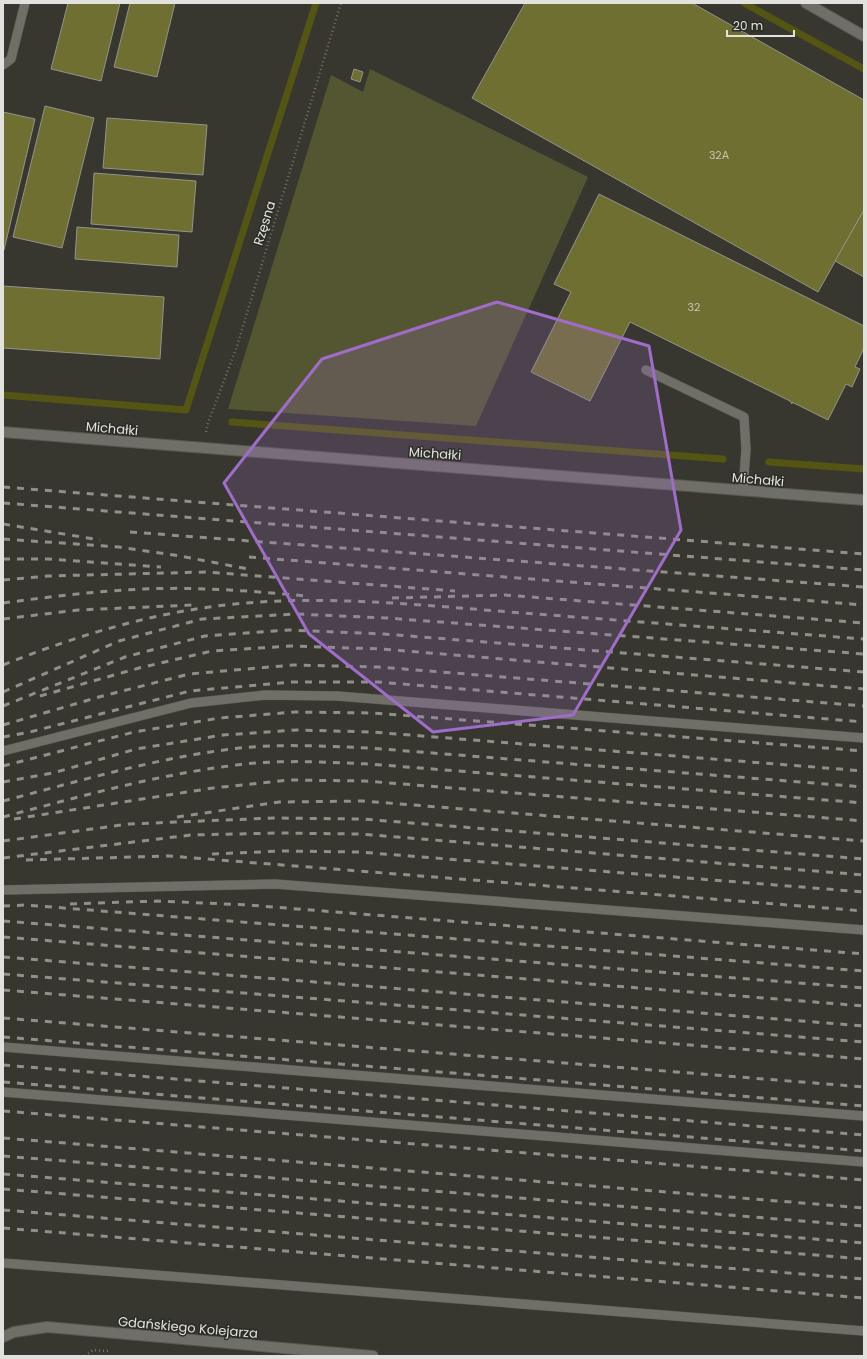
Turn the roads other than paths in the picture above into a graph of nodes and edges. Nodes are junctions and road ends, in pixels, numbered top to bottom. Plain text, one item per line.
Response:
1 (25, 3) edge
2 (806, 3) edge
3 (864, 36) edge
4 (3, 64) edge
5 (646, 370) dead end
6 (3, 432) edge
7 (743, 491) junction
8 (864, 500) edge
9 (864, 738) edge
10 (3, 751) edge
11 (3, 890) edge
12 (864, 930) edge
13 (3, 1047) edge
14 (3, 1092) edge
15 (864, 1116) edge
16 (864, 1162) edge
17 (3, 1263) edge
18 (864, 1331) edge
19 (3, 1337) edge
20 (373, 1356) edge

1 - 4 lane
2 - 3 street
5 - 7 lane
6 - 7 street, Michałki
7 - 8 street, Michałki
9 - 10 lane
11 - 12 lane
13 - 15 lane
14 - 16 lane
17 - 18 lane
19 - 20 street, Gdańskiego Kolejarza

